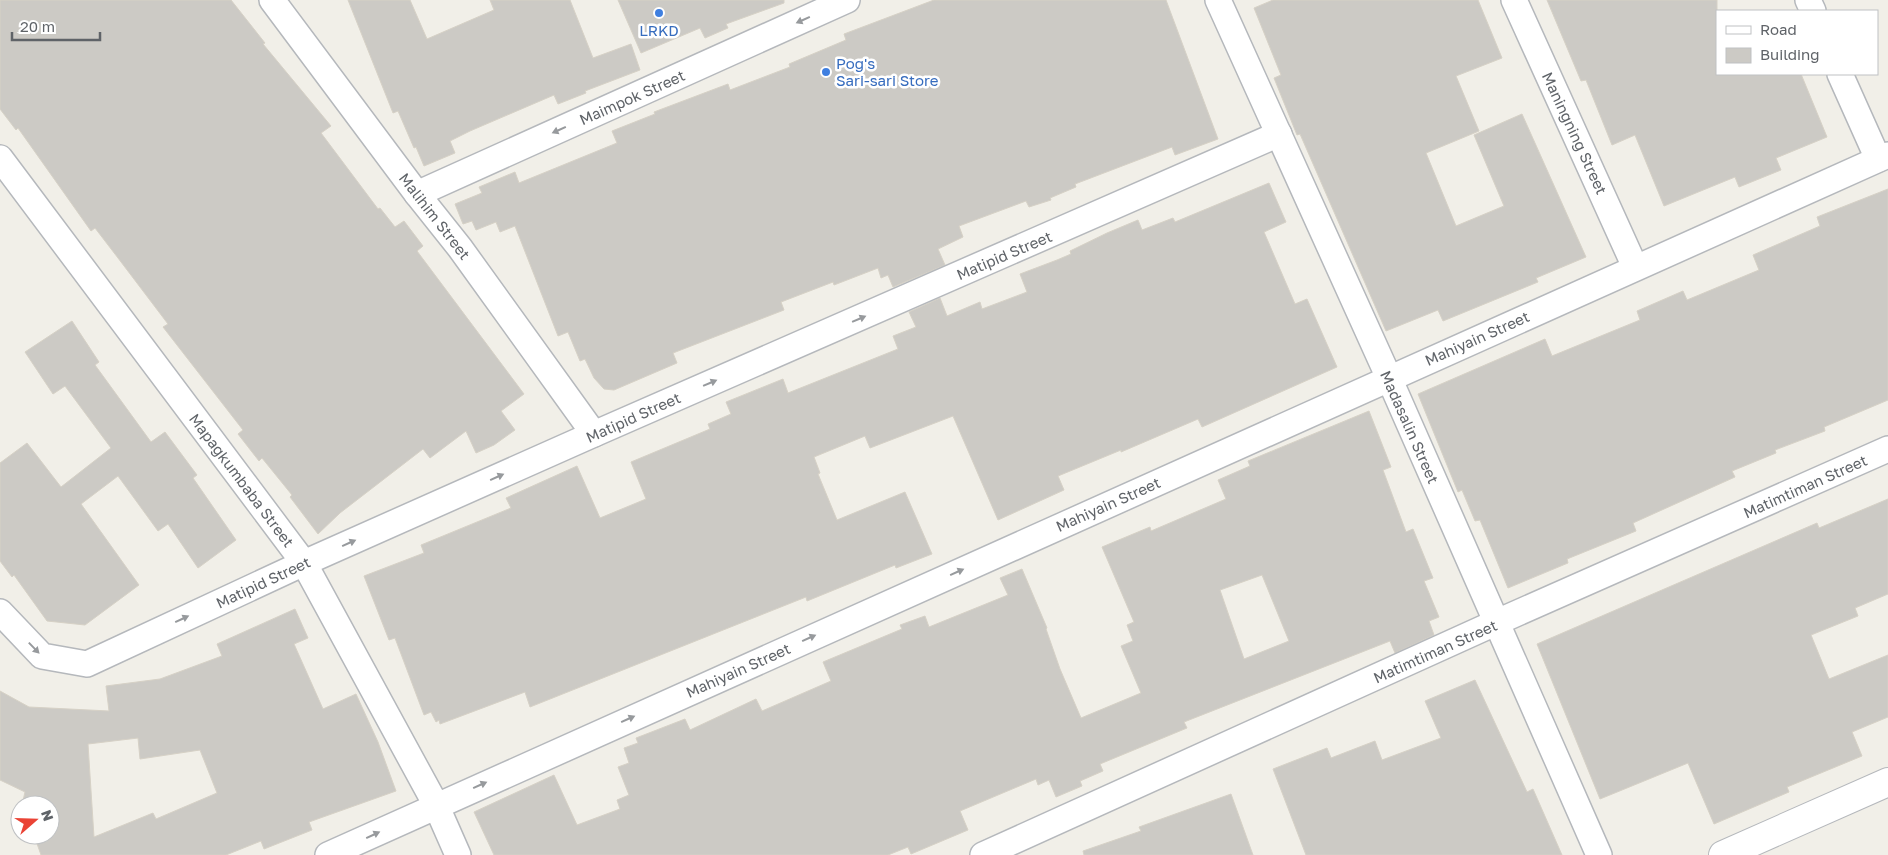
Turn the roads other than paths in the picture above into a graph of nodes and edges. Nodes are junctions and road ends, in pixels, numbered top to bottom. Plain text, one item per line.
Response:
1 (272, 0) edge
2 (847, 0) edge
3 (1218, 0) edge
4 (1514, 0) edge
5 (1841, 75) edge
6 (1279, 134) junction
7 (1883, 157) edge
8 (0, 158) edge
9 (417, 194) junction
10 (1636, 267) junction
11 (1389, 378) junction
12 (594, 434) junction
13 (1888, 449) edge
14 (304, 563) junction
15 (0, 612) edge
16 (1495, 623) junction
17 (1888, 782) edge
18 (436, 805) junction
19 (328, 855) edge
20 (458, 855) edge
21 (983, 855) edge
22 (1599, 855) edge
23 (1723, 855) edge

1 - 9 street, Malihim Street
2 -> 9 street, Maimpok Street
3 - 6 street, Madasalin Street
4 - 10 street, Maningning Street
5 - 7 street
6 - 11 street, Madasalin Street
12 -> 6 street, Matipid Street
7 - 10 street, Mahiyain Street
8 - 14 street, Mapagkumbaba Street
9 - 12 street, Malihim Street
10 - 11 street, Mahiyain Street
11 - 16 street, Madasalin Street
18 -> 11 street, Mahiyain Street
14 -> 12 street, Matipid Street
13 - 16 street, Matimtiman Street
15 -> 14 street, Matipid Street
14 - 18 street, Mapagkumbaba Street
16 - 21 street, Matimtiman Street
16 - 22 street, Madasalin Street
17 - 23 street
19 -> 18 street, Mahiyain Street
18 - 20 street, Mapagkumbaba Street

